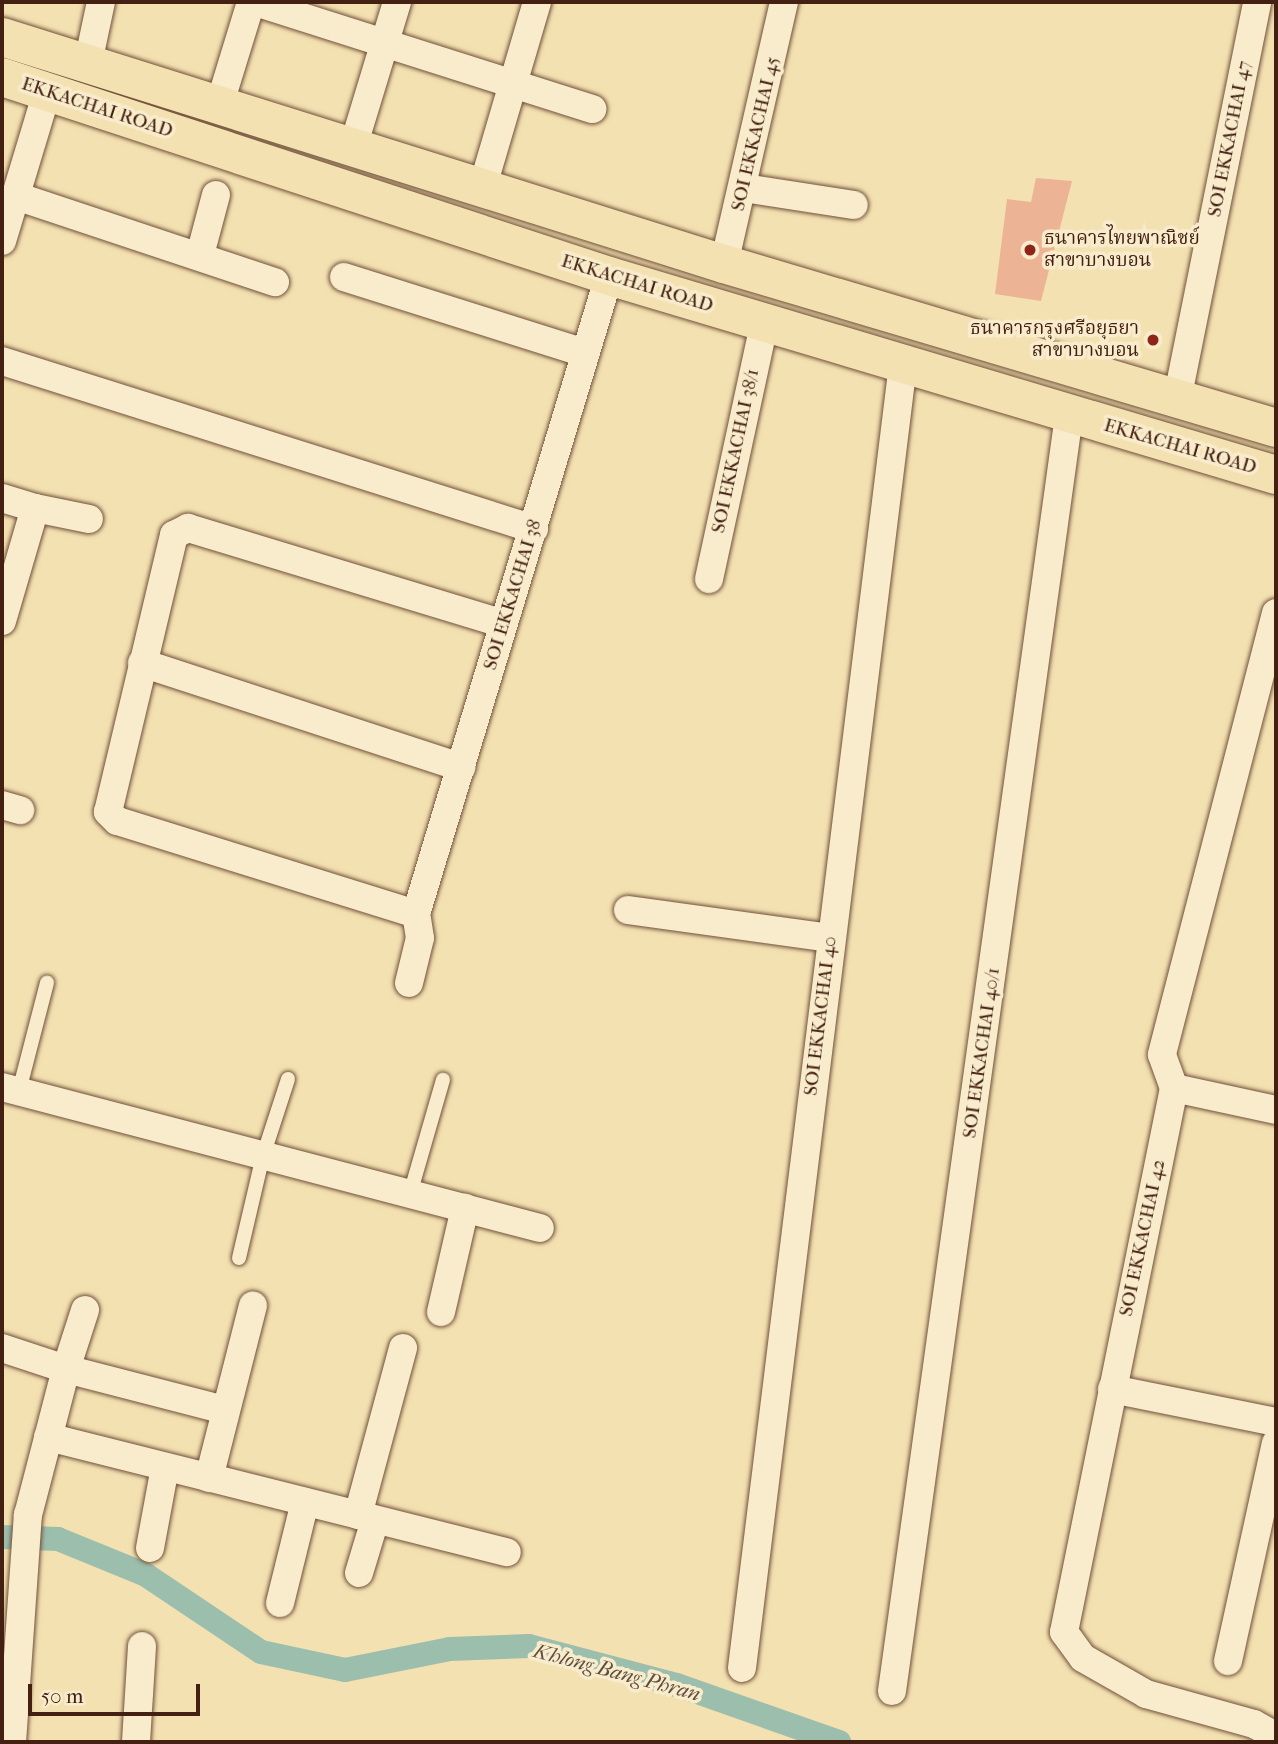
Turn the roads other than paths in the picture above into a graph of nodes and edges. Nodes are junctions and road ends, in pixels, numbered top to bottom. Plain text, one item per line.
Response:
1 (101, 2) edge
2 (253, 2) edge
3 (397, 2) edge
4 (537, 2) edge
5 (784, 2) edge
6 (1257, 2) edge
7 (2, 37) edge
8 (384, 43) junction
9 (88, 63) junction
10 (2, 77) edge
11 (513, 83) junction
12 (47, 92) junction
13 (220, 103) junction
14 (592, 108) dead end
15 (309, 132) junction
16 (354, 147) junction
17 (296, 173) junction
18 (744, 188) junction
19 (482, 189) junction
20 (216, 195) dead end
21 (16, 196) junction
22 (854, 205) dead end
23 (2, 241) edge
24 (200, 255) junction
25 (724, 264) junction
26 (610, 276) junction
27 (344, 277) dead end
28 (275, 282) dead end
29 (764, 324) junction
30 (585, 353) junction
31 (2, 361) edge
32 (903, 365) junction
33 (1177, 400) junction
34 (1069, 415) junction
35 (1276, 428) edge
36 (1276, 475) edge
37 (2, 498) edge
38 (35, 508) junction
39 (89, 519) dead end
40 (534, 529) junction
41 (709, 579) dead end
42 (1276, 613) edge
43 (2, 621) edge
44 (503, 624) junction
45 (142, 663) junction
46 (1268, 679) edge
47 (461, 767) junction
48 (628, 910) dead end
49 (416, 914) junction
50 (830, 938) junction
51 (409, 982) dead end
52 (47, 983) dead end
53 (288, 1079) dead end
54 (443, 1080) dead end
55 (1174, 1088) junction
56 (10, 1089) edge
57 (1276, 1110) edge
58 (263, 1156) junction
59 (410, 1194) junction
60 (465, 1208) junction
61 (540, 1228) dead end
62 (239, 1258) dead end
63 (253, 1306) dead end
64 (85, 1310) dead end
65 (441, 1312) dead end
66 (2, 1348) edge
67 (403, 1348) dead end
68 (66, 1369) junction
69 (1112, 1390) junction
70 (225, 1410) junction
71 (1276, 1422) edge
72 (48, 1437) junction
73 (1276, 1443) edge
74 (165, 1467) junction
75 (209, 1478) junction
76 (305, 1502) junction
77 (367, 1518) junction
78 (149, 1548) dead end
79 (507, 1552) dead end
80 (359, 1573) dead end
81 (281, 1603) dead end
82 (142, 1646) dead end
83 (1228, 1661) dead end
84 (742, 1668) dead end
85 (892, 1691) dead end
86 (1276, 1736) edge
87 (12, 1742) edge
88 (136, 1742) edge

1 - 9 street
2 - 8 street
2 - 13 street
3 - 8 street
4 - 11 street
5 - 18 street, SOI EKKACHAI 45
6 - 33 street, SOI EKKACHAI 47
7 - 9 main road, EKKACHAI ROAD
8 - 11 street
8 - 16 street
9 - 13 main road, EKKACHAI ROAD
10 - 12 main road, EKKACHAI ROAD
11 - 14 street
11 - 19 street
12 - 17 main road, EKKACHAI ROAD
12 - 21 street
13 - 15 main road, EKKACHAI ROAD
15 - 16 main road, EKKACHAI ROAD
15 - 17 main road
16 - 19 main road, EKKACHAI ROAD
17 - 26 main road, EKKACHAI ROAD
18 - 22 street
18 - 25 street, SOI EKKACHAI 45
19 - 25 main road, EKKACHAI ROAD
20 - 24 street
21 - 23 street
21 - 24 street
24 - 28 street
25 - 33 main road, EKKACHAI ROAD
26 - 29 main road, EKKACHAI ROAD
26 - 30 street, SOI EKKACHAI 38
27 - 30 street
29 - 32 main road, EKKACHAI ROAD
29 - 41 street, SOI EKKACHAI 38/1
30 - 40 street, SOI EKKACHAI 38
31 - 40 street
32 - 34 main road, EKKACHAI ROAD
32 - 50 street, SOI EKKACHAI 40
33 - 35 main road, EKKACHAI ROAD
34 - 36 main road, EKKACHAI ROAD
34 - 85 street, SOI EKKACHAI 40/1
37 - 38 street
38 - 39 street
38 - 43 street
40 - 44 street, SOI EKKACHAI 38
42 - 46 street
44 - 45 street
44 - 47 street, SOI EKKACHAI 38
45 - 47 street
45 - 49 street
46 - 55 street
47 - 49 street, SOI EKKACHAI 38
48 - 50 street
49 - 51 street, SOI EKKACHAI 38
50 - 84 street, SOI EKKACHAI 40
52 - 56 lane
53 - 58 lane
54 - 59 lane
55 - 57 street
55 - 69 street, SOI EKKACHAI 42
56 - 58 street
58 - 59 street
58 - 62 lane
59 - 60 street
60 - 61 street
60 - 65 street
63 - 70 street
64 - 68 street
66 - 68 street
67 - 77 street
68 - 70 street
68 - 72 street
69 - 71 street
69 - 86 street, SOI EKKACHAI 42
70 - 75 street
72 - 74 street
72 - 87 street
73 - 83 street
74 - 75 street
74 - 78 street
75 - 76 street
76 - 77 street
76 - 81 street
77 - 79 street
77 - 80 street
82 - 88 street

